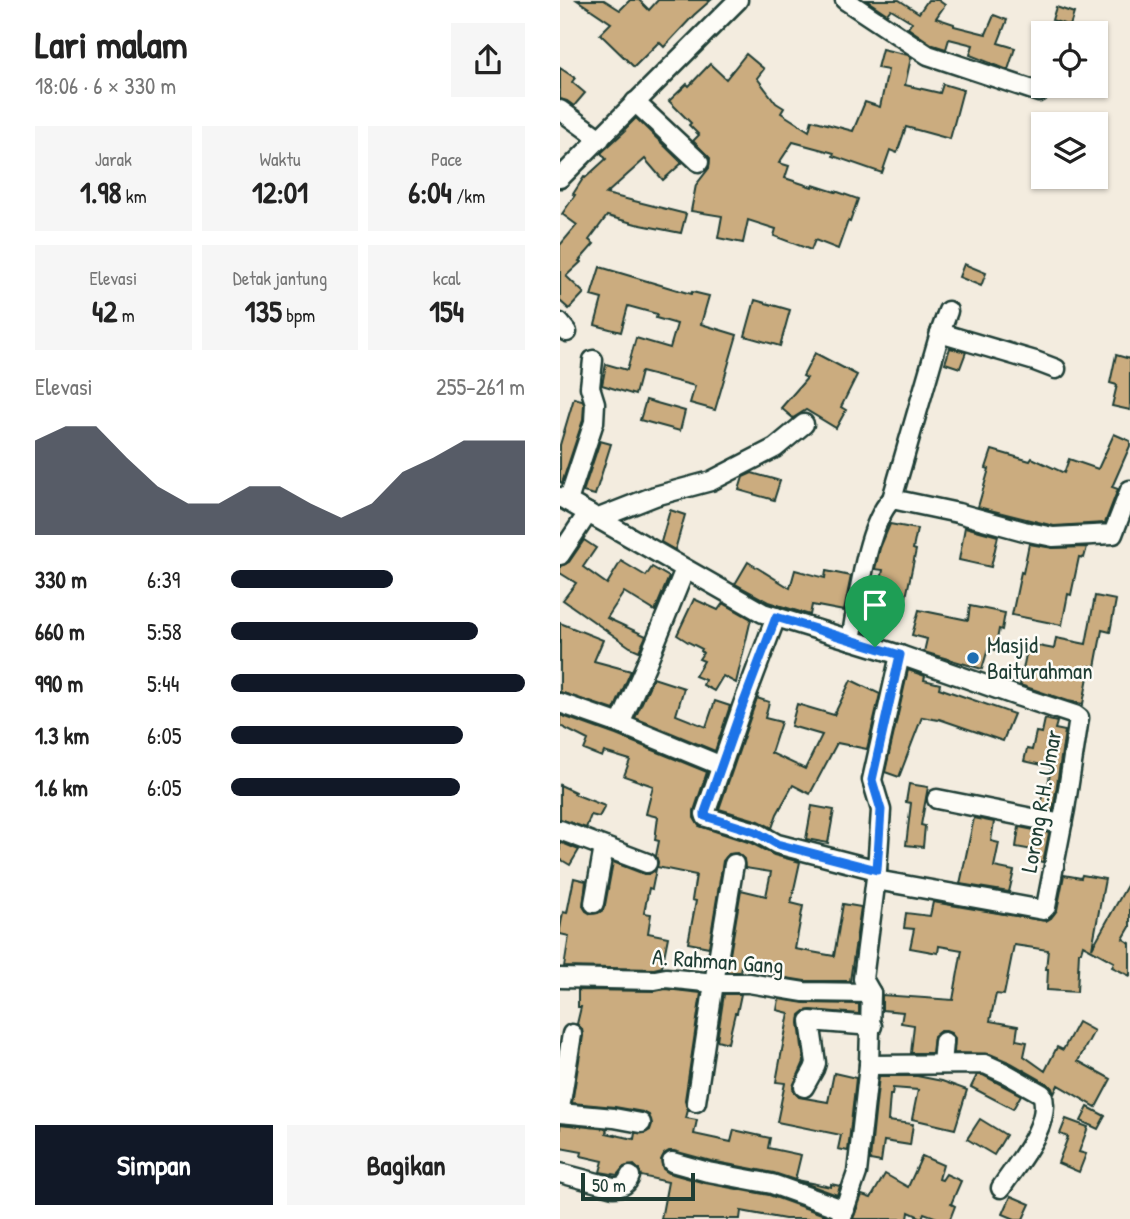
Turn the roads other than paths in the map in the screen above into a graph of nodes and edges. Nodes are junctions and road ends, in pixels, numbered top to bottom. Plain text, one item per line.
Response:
1 (738, 0) edge
2 (845, 0) edge
3 (1031, 89) edge
4 (635, 102) junction
5 (560, 110) edge
6 (600, 139) junction
7 (699, 162) dead end
8 (560, 178) edge
9 (948, 311) dead end
10 (940, 333) junction
11 (593, 360) dead end
12 (1056, 369) dead end
13 (804, 424) dead end
14 (1130, 490) edge
15 (564, 499) edge
16 (892, 499) junction
17 (594, 516) junction
18 (560, 555) edge
19 (685, 569) junction
20 (776, 617) junction
21 (851, 640) junction
22 (900, 655) junction
23 (560, 703) edge
24 (620, 724) junction
25 (722, 766) junction
26 (937, 799) dead end
27 (1062, 824) junction
28 (560, 830) edge
29 (604, 847) junction
30 (647, 863) dead end
31 (734, 864) dead end
32 (876, 875) junction
33 (594, 902) dead end
34 (560, 978) edge
35 (714, 983) junction
36 (872, 993) junction
37 (872, 1026) junction
38 (572, 1034) dead end
39 (944, 1042) dead end
40 (942, 1064) junction
41 (869, 1065) junction
42 (804, 1087) dead end
43 (696, 1102) dead end
44 (560, 1110) edge
45 (641, 1123) dead end
46 (672, 1162) dead end
47 (560, 1173) edge
48 (630, 1176) dead end
49 (1001, 1188) dead end
50 (843, 1214) edge

1 - 4 street
2 - 3 street
4 - 6 street
4 - 7 street
5 - 6 street
6 - 8 street
9 - 10 street
10 - 12 street
10 - 16 street
11 - 15 street
13 - 17 street
14 - 16 street
15 - 17 street, Lorong R.H. Umar
16 - 21 street
17 - 18 street
17 - 19 street, Lorong R.H. Umar
19 - 20 street, Lorong R.H. Umar
19 - 24 street
20 - 21 street, Lorong R.H. Umar
20 - 25 street
21 - 22 street, Lorong R.H. Umar
22 - 27 street, Lorong R.H. Umar
22 - 32 street
23 - 24 street
24 - 25 street
25 - 32 street
26 - 27 street
27 - 32 street, Lorong R.H. Umar
28 - 29 street
29 - 30 street
29 - 33 street
31 - 35 street
32 - 36 street
34 - 35 street, A. Rahman Gang
35 - 36 street, A. Rahman Gang
35 - 43 street
36 - 37 street
37 - 41 street
37 - 42 street
38 - 44 street
39 - 40 street
40 - 41 street
40 - 49 street
41 - 50 street
44 - 45 street
46 - 50 street
47 - 48 street

